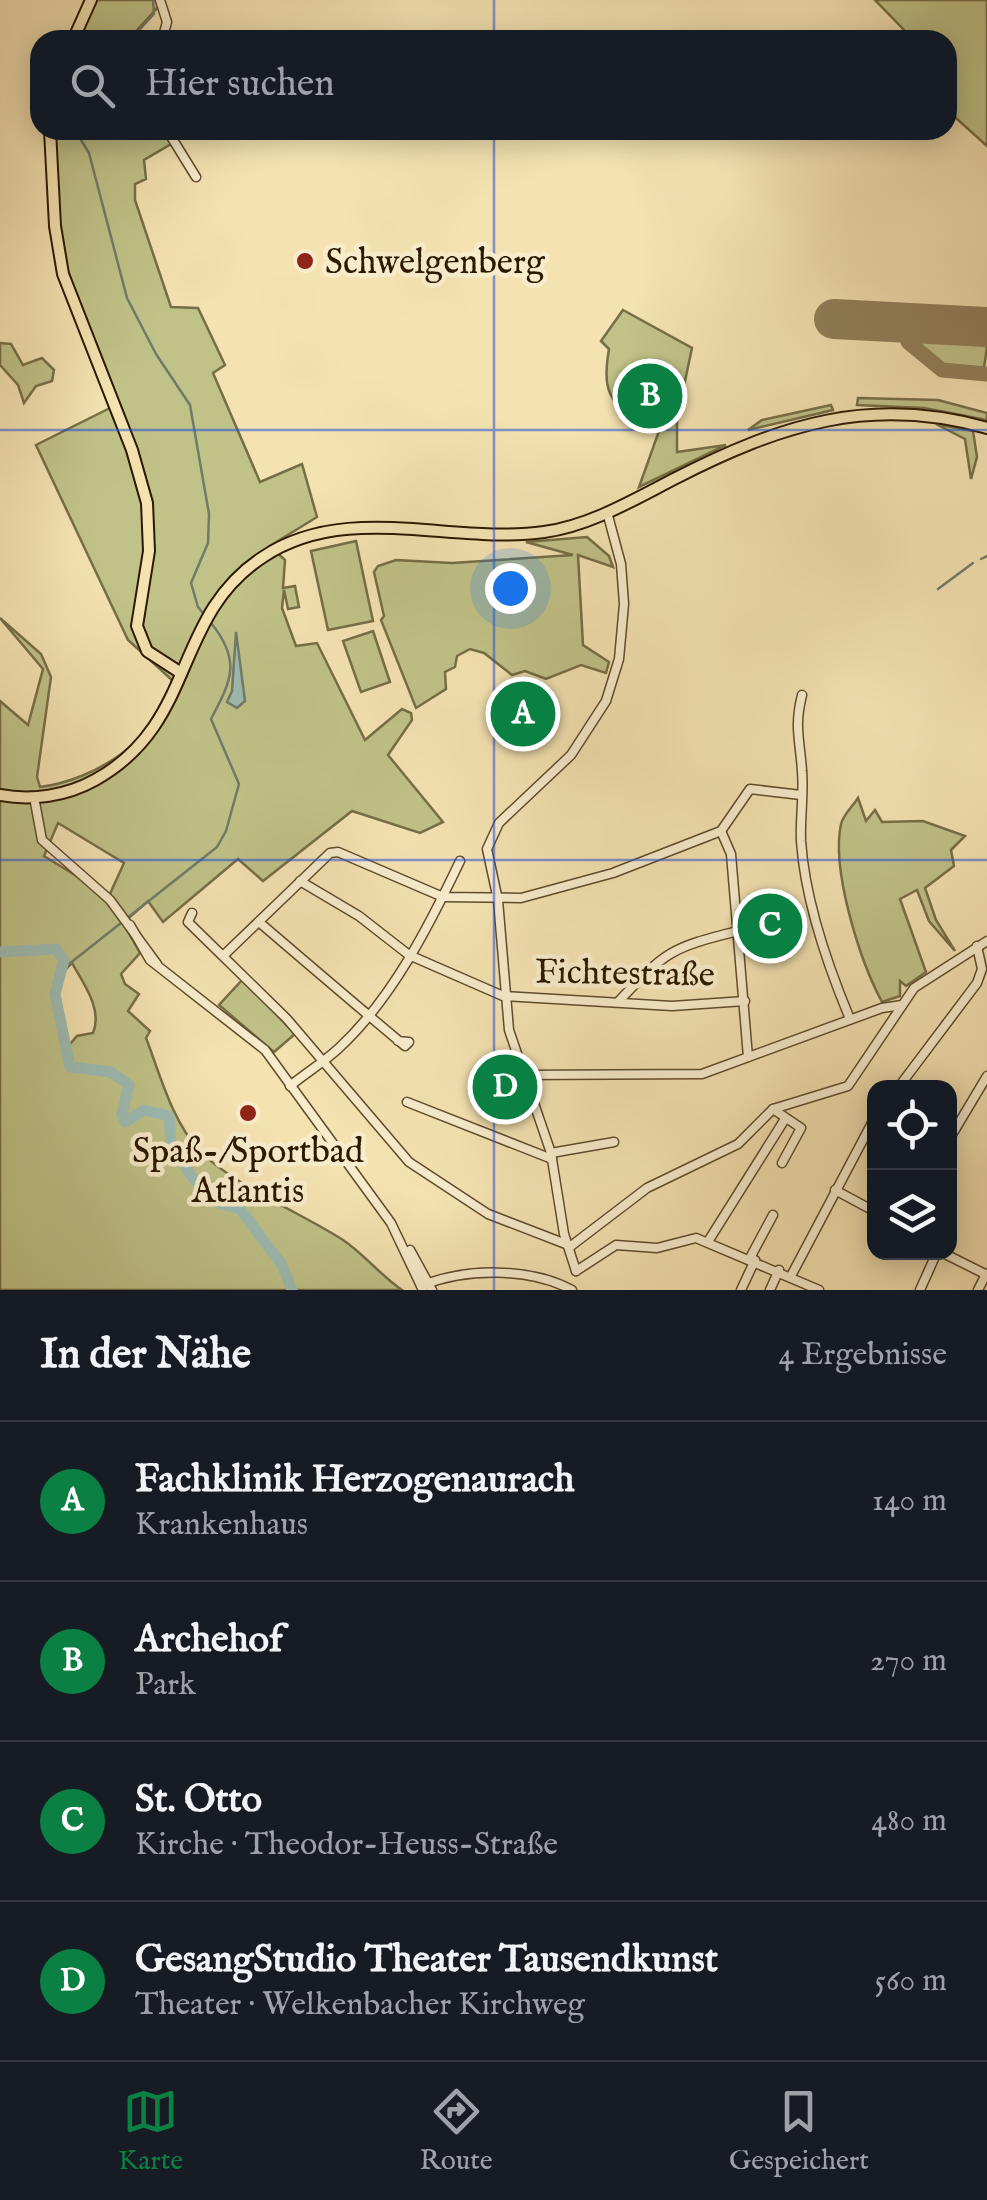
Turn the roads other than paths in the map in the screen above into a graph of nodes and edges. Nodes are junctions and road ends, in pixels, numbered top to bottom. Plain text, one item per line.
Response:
1 (91, 0) edge
2 (160, 0) edge
3 (78, 30) edge
4 (165, 30) edge
5 (51, 140) edge
6 (173, 140) edge
7 (196, 177) dead end
8 (987, 428) edge
9 (607, 512) junction
10 (181, 673) junction
11 (802, 695) dead end
12 (0, 795) edge
13 (800, 795) junction
14 (34, 798) junction
15 (720, 831) junction
16 (460, 861) dead end
17 (300, 881) junction
18 (443, 897) junction
19 (498, 900) junction
20 (192, 914) dead end
21 (259, 922) junction
22 (738, 931) junction
23 (987, 940) edge
24 (977, 946) junction
25 (224, 954) junction
26 (409, 955) junction
27 (503, 996) junction
28 (746, 1001) junction
29 (618, 1002) junction
30 (902, 1005) junction
31 (369, 1016) junction
32 (850, 1019) junction
33 (398, 1040) dead end
34 (748, 1057) junction
35 (322, 1061) junction
36 (521, 1075) junction
37 (987, 1076) edge
38 (904, 1080) edge
39 (290, 1086) junction
40 (977, 1095) junction
41 (987, 1100) edge
42 (407, 1102) dead end
43 (773, 1110) junction
44 (784, 1119) junction
45 (957, 1127) edge
46 (867, 1132) edge
47 (614, 1142) dead end
48 (551, 1156) junction
49 (782, 1162) dead end
50 (835, 1190) junction
51 (867, 1207) edge
52 (773, 1214) dead end
53 (709, 1240) junction
54 (571, 1246) junction
55 (753, 1259) junction
56 (935, 1260) edge
57 (956, 1260) edge
58 (779, 1270) junction
59 (576, 1271) junction
60 (986, 1274) edge
61 (791, 1276) junction
62 (426, 1287) edge
63 (569, 1289) edge
64 (741, 1290) edge
65 (770, 1290) edge
66 (820, 1290) edge
67 (920, 1290) edge
68 (978, 1290) edge

1 - 3 main road
2 - 4 street
5 - 10 main road
6 - 7 street
8 - 9 main road
9 - 10 main road
9 - 19 street
10 - 14 main road
11 - 13 street
12 - 14 main road
13 - 15 street
13 - 32 street
14 - 39 street
15 - 19 street
15 - 22 street
16 - 18 street
17 - 18 street
17 - 21 street
17 - 26 street
18 - 19 street
18 - 26 street
19 - 27 street
20 - 25 street
21 - 25 street
21 - 31 street
22 - 28 street
22 - 29 street
23 - 24 street
24 - 30 street
24 - 38 street
25 - 35 street
26 - 27 street
26 - 31 street
27 - 29 street, Fichtestraße
27 - 36 street
28 - 29 street, Fichtestraße
28 - 34 street
30 - 32 street
30 - 43 street
31 - 33 street
31 - 35 street
32 - 34 street
34 - 36 street
35 - 39 street
35 - 54 street
36 - 48 street
37 - 40 street
39 - 62 street
40 - 41 street
40 - 45 street
42 - 48 street
43 - 44 street
43 - 54 street
44 - 49 street
44 - 53 street
46 - 50 street
47 - 48 street
48 - 54 street
50 - 51 street
50 - 61 street
52 - 55 street
53 - 55 street
53 - 59 street
54 - 59 street
55 - 58 street
55 - 64 street
56 - 67 street
57 - 60 street
58 - 61 street
58 - 65 street
59 - 63 street
60 - 68 street
61 - 66 street
62 - 63 street

